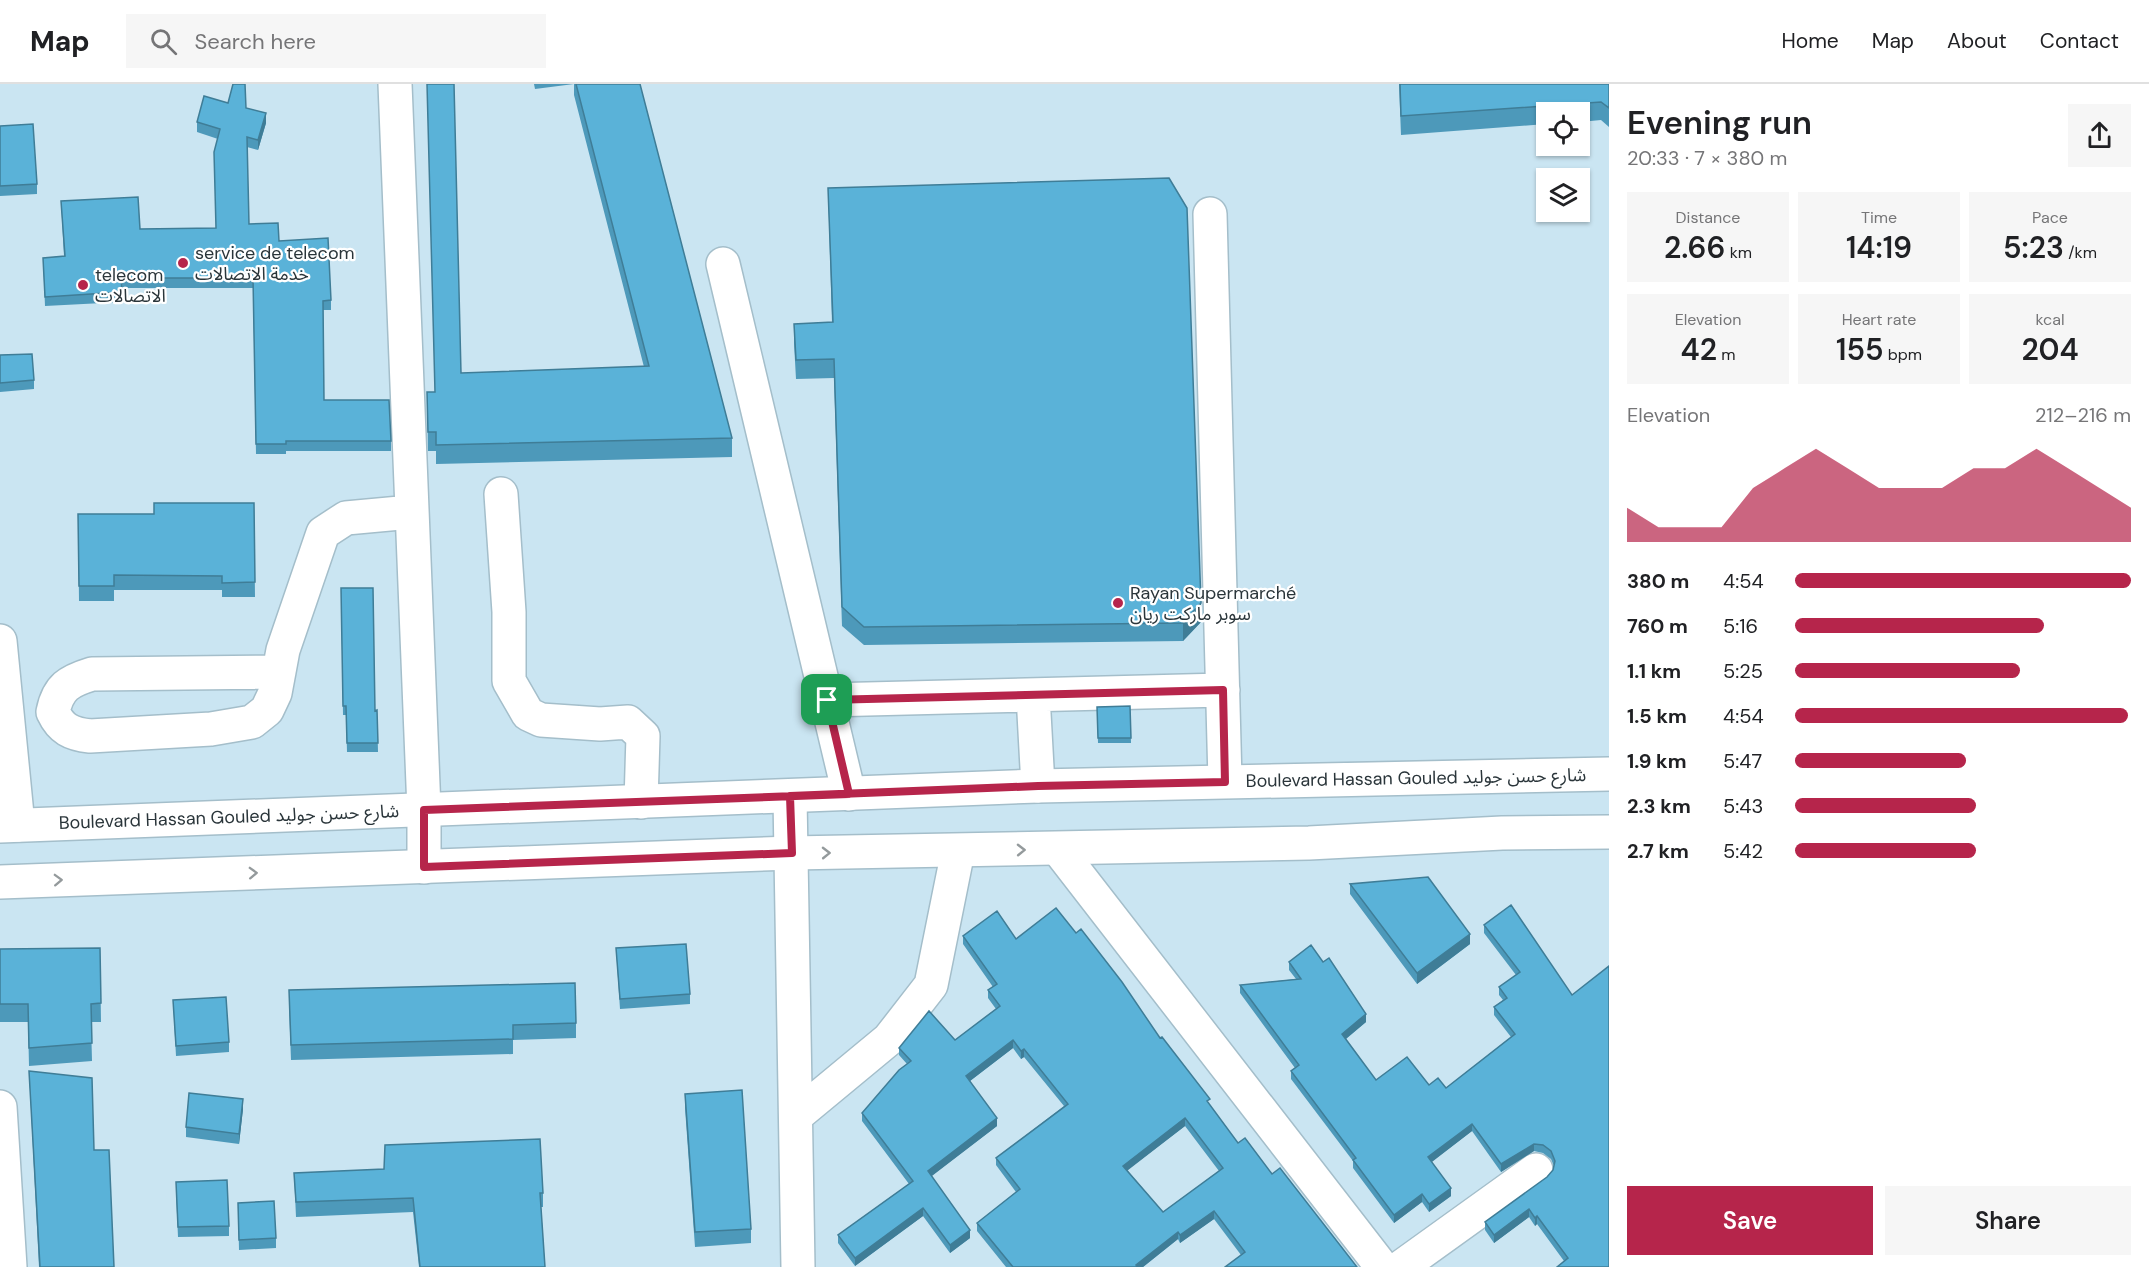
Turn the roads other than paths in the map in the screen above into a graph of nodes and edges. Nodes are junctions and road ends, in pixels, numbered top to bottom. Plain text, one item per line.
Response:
1 (395, 84) edge
2 (1210, 214) dead end
3 (723, 264) dead end
4 (501, 494) dead end
5 (411, 512) junction
6 (0, 641) edge
7 (279, 672) junction
8 (1223, 690) junction
9 (1033, 695) junction
10 (827, 700) junction
11 (1609, 774) edge
12 (1225, 782) junction
13 (1038, 786) junction
14 (849, 794) junction
15 (790, 796) junction
16 (641, 802) junction
17 (424, 810) junction
18 (9, 825) edge
19 (1609, 832) edge
20 (1058, 849) junction
21 (958, 851) junction
22 (792, 853) junction
23 (424, 867) junction
24 (0, 882) edge
25 (0, 1107) edge
26 (796, 1116) junction
27 (1536, 1170) dead end
28 (10, 1267) edge
29 (798, 1267) edge
30 (1382, 1267) edge
31 (1401, 1267) edge

1 - 5 main road
2 - 8 main road
3 - 10 main road
4 - 16 main road
5 - 7 main road
5 - 17 main road
6 - 18 main road
7 - 7 main road
8 - 9 main road
8 - 12 main road
9 - 10 main road
9 - 13 main road
10 - 14 main road
11 - 12 main road, Boulevard Hassan Gouled شارع حسن جوليد
12 - 13 main road, Boulevard Hassan Gouled شارع حسن جوليد
13 - 14 main road, Boulevard Hassan Gouled شارع حسن جوليد
14 - 15 main road, Boulevard Hassan Gouled شارع حسن جوليد
15 - 16 main road, Boulevard Hassan Gouled شارع حسن جوليد
15 - 22 main road
16 - 17 main road, Boulevard Hassan Gouled شارع حسن جوليد
17 - 18 main road, Boulevard Hassan Gouled شارع حسن جوليد
17 - 23 main road
19 - 20 main road
21 -> 20 main road
20 - 30 main road
22 -> 21 main road
21 - 26 main road
22 - 23 main road
22 - 26 main road
24 -> 23 main road
25 - 28 main road
26 - 29 main road
27 - 31 main road

